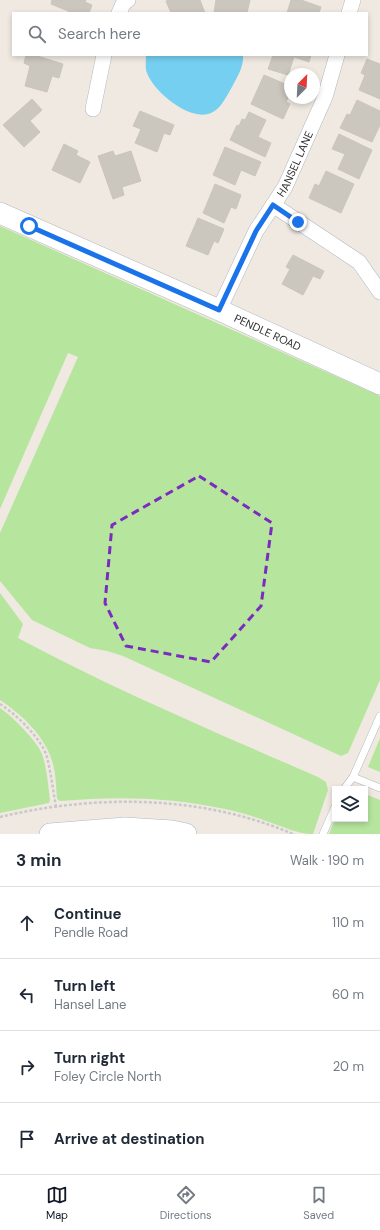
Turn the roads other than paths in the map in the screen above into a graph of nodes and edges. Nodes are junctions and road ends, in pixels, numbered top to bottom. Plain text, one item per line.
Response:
1 (128, 0) edge
2 (353, 0) edge
3 (119, 12) edge
4 (349, 12) edge
5 (104, 56) edge
6 (337, 56) edge
7 (93, 109) dead end
8 (273, 205) junction
9 (0, 213) edge
10 (380, 292) edge
11 (219, 310) junction
12 (380, 384) edge
13 (380, 716) edge
14 (353, 777) junction
15 (346, 786) edge
16 (380, 788) edge
17 (332, 814) edge
18 (50, 834) edge
19 (186, 834) edge
20 (323, 834) edge

1 - 3 street
2 - 4 street
5 - 7 street
6 - 8 street, HANSEL LANE
8 - 10 street
8 - 11 street, HANSEL LANE
9 - 11 street, PENDLE ROAD
11 - 12 street, PENDLE ROAD
13 - 14 lane
14 - 15 lane
14 - 16 lane
17 - 20 lane
18 - 19 street

